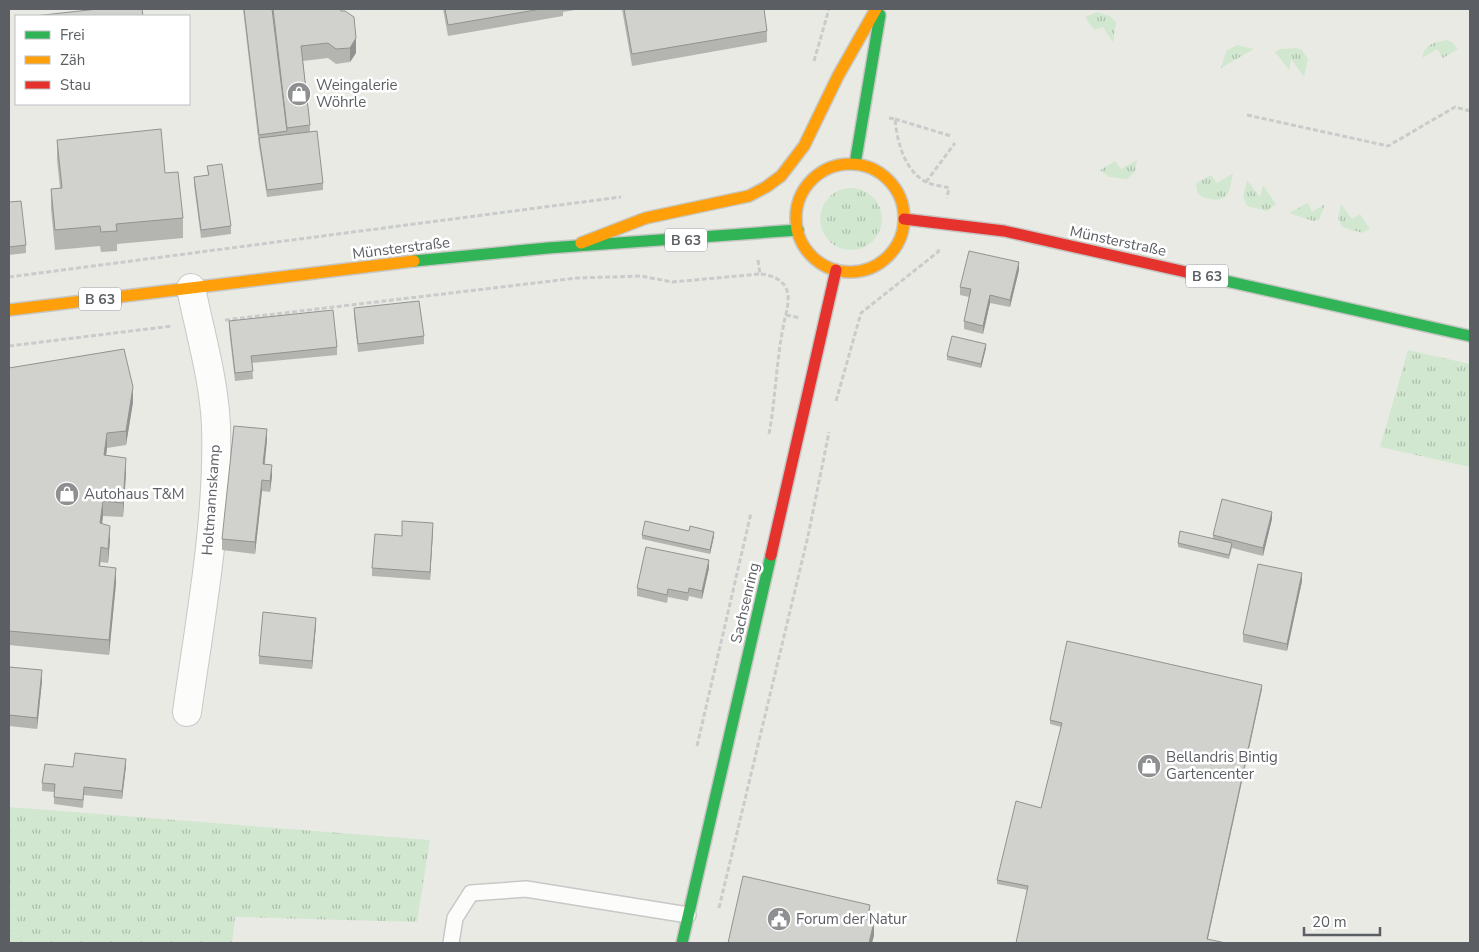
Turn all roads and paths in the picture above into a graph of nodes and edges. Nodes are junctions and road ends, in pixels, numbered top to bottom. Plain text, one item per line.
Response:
1 (829, 9) edge
2 (876, 9) edge
3 (881, 9) edge
4 (813, 65) dead end
5 (1470, 111) edge
6 (1248, 115) dead end
7 (895, 119) dead end
8 (951, 136) dead end
9 (955, 142) dead end
10 (855, 164) junction
11 (926, 182) dead end
12 (628, 196) dead end
13 (904, 219) junction
14 (798, 230) junction
15 (574, 246) junction
16 (836, 270) junction
17 (760, 274) dead end
18 (9, 277) edge
19 (191, 288) junction
20 (9, 310) edge
21 (198, 323) junction
22 (857, 330) dead end
23 (1470, 336) edge
24 (9, 346) edge
25 (833, 410) dead end
26 (830, 429) dead end
27 (187, 712) dead end
28 (718, 914) dead end
29 (688, 915) junction
30 (451, 943) edge
31 (682, 943) edge

1 - 4 path
2 - 15 main road
3 - 10 main road
5 - 6 path
7 - 8 path
9 - 11 path
10 - 13 main road
10 - 14 main road
12 - 18 path
13 - 16 main road
13 - 23 main road, Münsterstraße / B 63
14 - 15 main road, Münsterstraße / B 63
14 - 16 main road
15 - 19 main road, Münsterstraße / B 63
16 - 29 main road, Sachsenring
17 - 21 path
19 - 20 main road, Münsterstraße / B 63
19 - 21 street, Holtmannskamp
21 - 24 path
21 - 27 street, Holtmannskamp
22 - 25 path
26 - 28 path
29 - 30 lane
29 - 31 main road, Sachsenring

